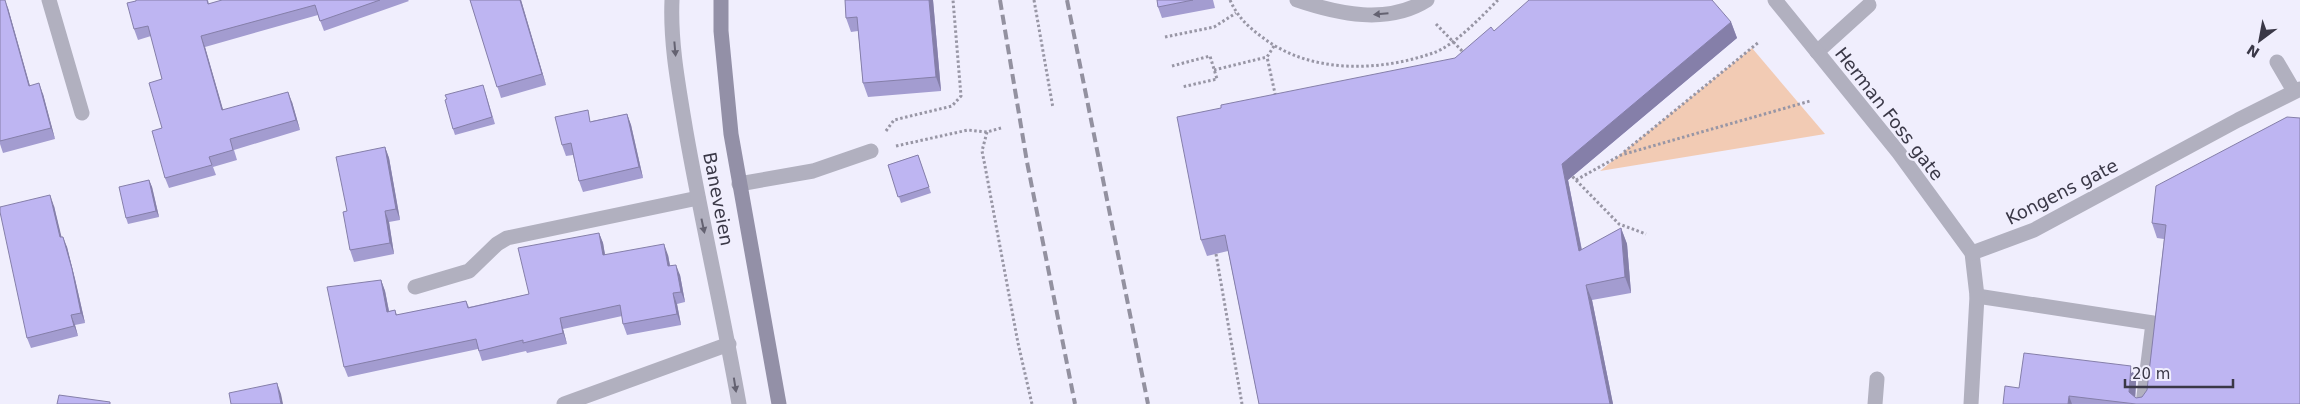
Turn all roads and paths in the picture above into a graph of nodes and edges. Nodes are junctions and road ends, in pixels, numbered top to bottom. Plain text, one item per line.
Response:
1 (48, 0) edge
2 (672, 0) edge
3 (721, 0) edge
4 (953, 0) edge
5 (1034, 0) edge
6 (1230, 0) edge
7 (1297, 0) edge
8 (1498, 0) edge
9 (1775, 0) edge
10 (1422, 3) edge
11 (1869, 5) dead end
12 (1236, 13) junction
13 (1165, 36) dead end
14 (1453, 41) junction
15 (1759, 42) dead end
16 (1274, 46) junction
17 (1817, 52) junction
18 (1466, 56) edge
19 (1266, 58) junction
20 (2277, 62) dead end
21 (1172, 66) dead end
22 (1214, 70) junction
23 (1182, 87) dead end
24 (2297, 90) edge
25 (1276, 97) junction
26 (1269, 98) edge
27 (1810, 101) dead end
28 (1276, 104) edge
29 (1053, 108) dead end
30 (82, 113) dead end
31 (1001, 128) dead end
32 (987, 132) junction
33 (918, 142) dead end
34 (871, 151) joint
35 (1622, 154) junction
36 (1563, 166) edge
37 (1576, 180) junction
38 (739, 184) junction
39 (698, 198) junction
40 (1646, 234) dead end
41 (1216, 254) edge
42 (1972, 254) junction
43 (415, 287) dead end
44 (1977, 296) junction
45 (729, 344) junction
46 (1877, 379) dead end
47 (564, 404) edge
48 (739, 404) edge
49 (779, 404) edge
50 (1032, 404) edge
51 (1242, 404) edge
52 (1875, 404) edge
53 (1971, 404) edge
54 (2143, 404) edge

1 - 30 street
2 -> 39 street, Baneveien
3 - 38 main road, Baneveien
4 - 34 path
5 - 29 path
6 - 12 path
10 -> 7 street
8 - 14 path
9 - 17 street, Herman Foss gate
10 - 14 path
11 - 17 street
12 - 13 path
12 - 16 path
14 - 16 path
14 - 18 path
15 - 35 path
16 - 19 path
17 - 42 street, Herman Foss gate
19 - 22 path
19 - 25 path
20 - 24 street
21 - 22 path
22 - 23 path
24 - 42 street, Kongens gate
25 - 26 path
25 - 28 path
27 - 35 path
31 - 32 path
32 - 33 path
32 - 50 path
34 - 38 street
35 - 37 path
36 - 37 path
37 - 40 path
38 - 49 main road, Baneveien
39 - 43 street
39 -> 45 street, Baneveien
41 - 51 path
42 - 44 street
44 - 53 street
44 - 54 street
45 - 47 street
45 -> 48 street, Baneveien
46 - 52 street

